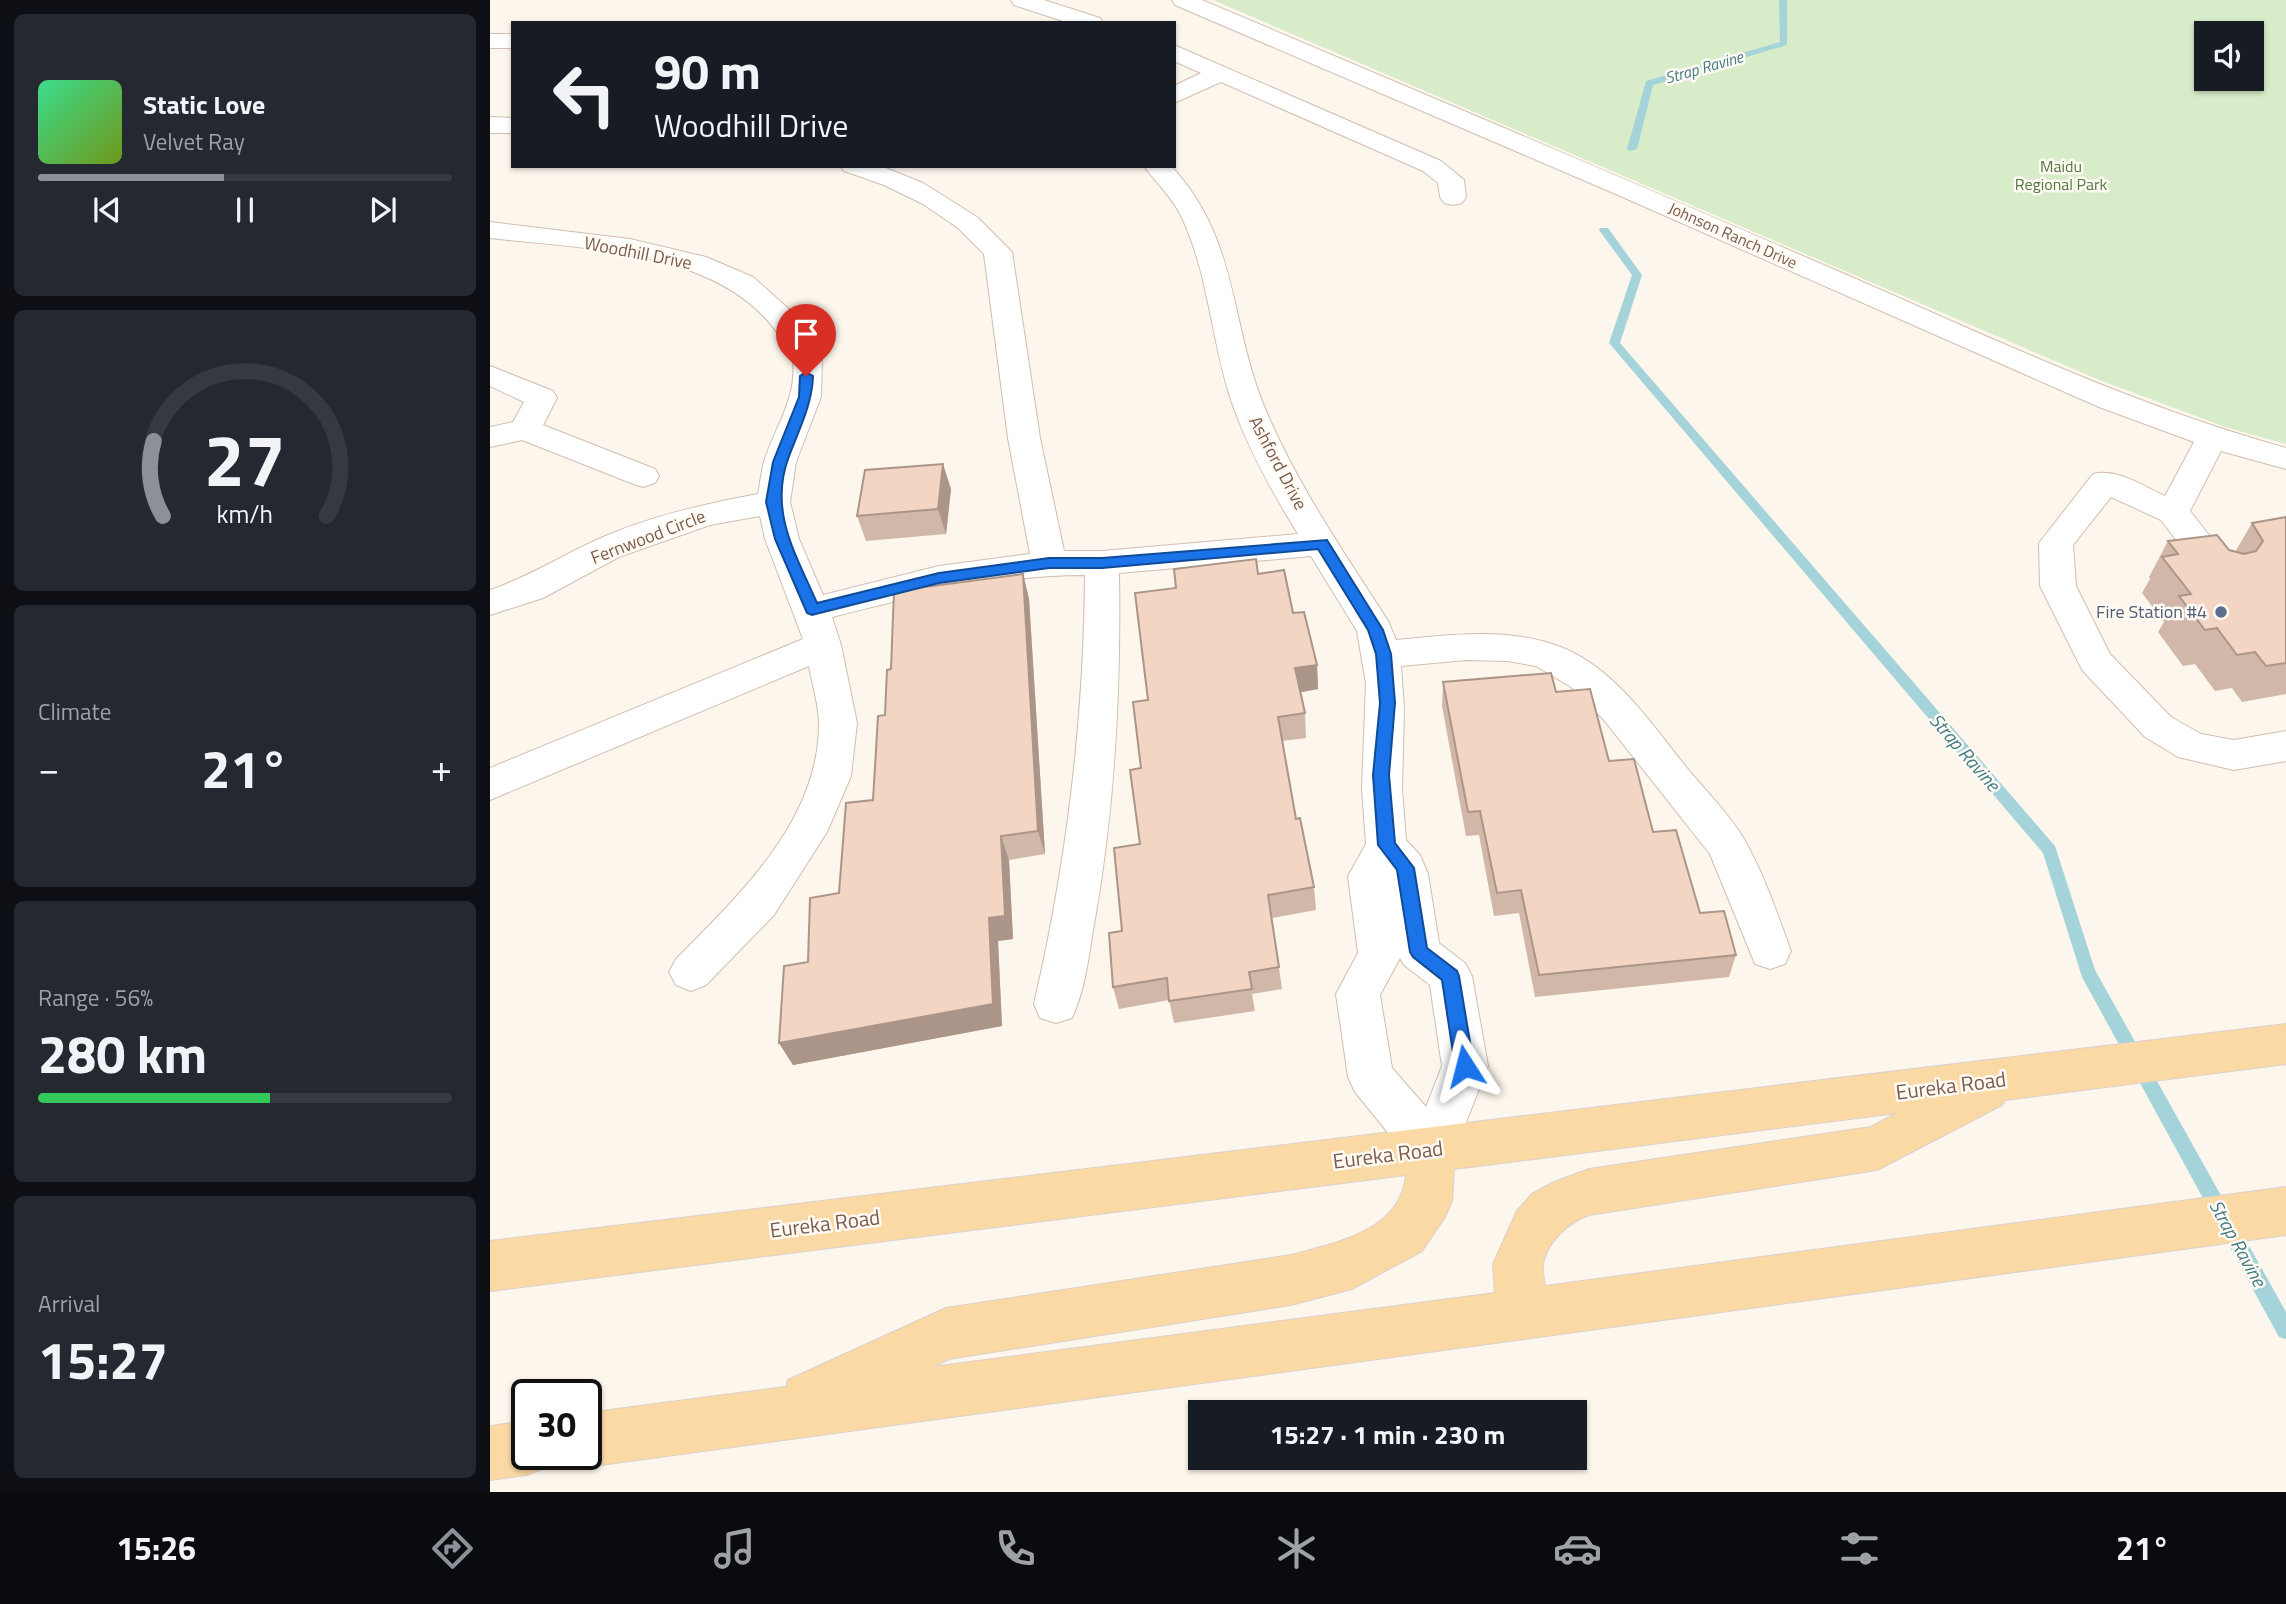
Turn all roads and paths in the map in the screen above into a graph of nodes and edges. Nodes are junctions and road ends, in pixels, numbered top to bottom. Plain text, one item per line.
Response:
1 (1022, 0) edge
2 (1183, 0) edge
3 (1086, 21) edge
4 (490, 41) edge
5 (511, 41) edge
6 (1176, 53) edge
7 (1221, 72) junction
8 (1176, 95) edge
9 (490, 125) edge
10 (511, 126) edge
11 (860, 168) edge
12 (1159, 168) edge
13 (1453, 197) dead end
14 (492, 232) edge
15 (490, 375) edge
16 (525, 429) junction
17 (490, 437) edge
18 (2212, 438) junction
19 (2286, 459) edge
20 (643, 476) dead end
21 (773, 502) junction
22 (2173, 512) junction
23 (1322, 544) junction
24 (1049, 563) junction
25 (1102, 563) junction
26 (2222, 576) edge
27 (490, 604) edge
28 (818, 627) junction
29 (1383, 654) junction
30 (2286, 746) edge
31 (490, 785) edge
32 (1770, 951) dead end
33 (1399, 953) junction
34 (691, 972) dead end
35 (1056, 1004) dead end
36 (2286, 1044) edge
37 (2006, 1079) junction
38 (1432, 1150) junction
39 (2286, 1211) edge
40 (490, 1266) edge
41 (1522, 1314) junction
42 (773, 1415) junction
43 (602, 1438) edge
44 (511, 1450) edge
45 (490, 1453) edge

1 - 3 street
2 - 18 street, Johnson Ranch Drive
4 - 5 street
6 - 7 street
7 - 8 street
7 - 13 street
9 - 10 street
11 - 24 street
12 - 23 street, Ashford Drive
14 - 21 street, Woodhill Drive
15 - 16 street
16 - 17 street
16 - 20 street
18 - 19 street, Johnson Ranch Drive
18 - 22 street
21 - 27 street, Fernwood Circle
21 - 28 street, Woodhill Drive
22 - 26 street
22 - 30 street
23 - 25 street
23 - 29 street, Ashford Drive
24 - 25 street
24 - 28 street
25 - 35 street
28 - 31 street
28 - 34 street, Woodhill Drive
29 - 32 street
29 - 33 street, Ashford Drive
33 - 38 street
33 - 38 street
36 - 37 main road, Eureka Road
37 - 38 main road, Eureka Road
37 - 41 main road
38 - 40 main road, Eureka Road
38 - 42 main road
39 - 41 main road
41 - 42 main road
42 - 43 main road
44 - 45 main road

